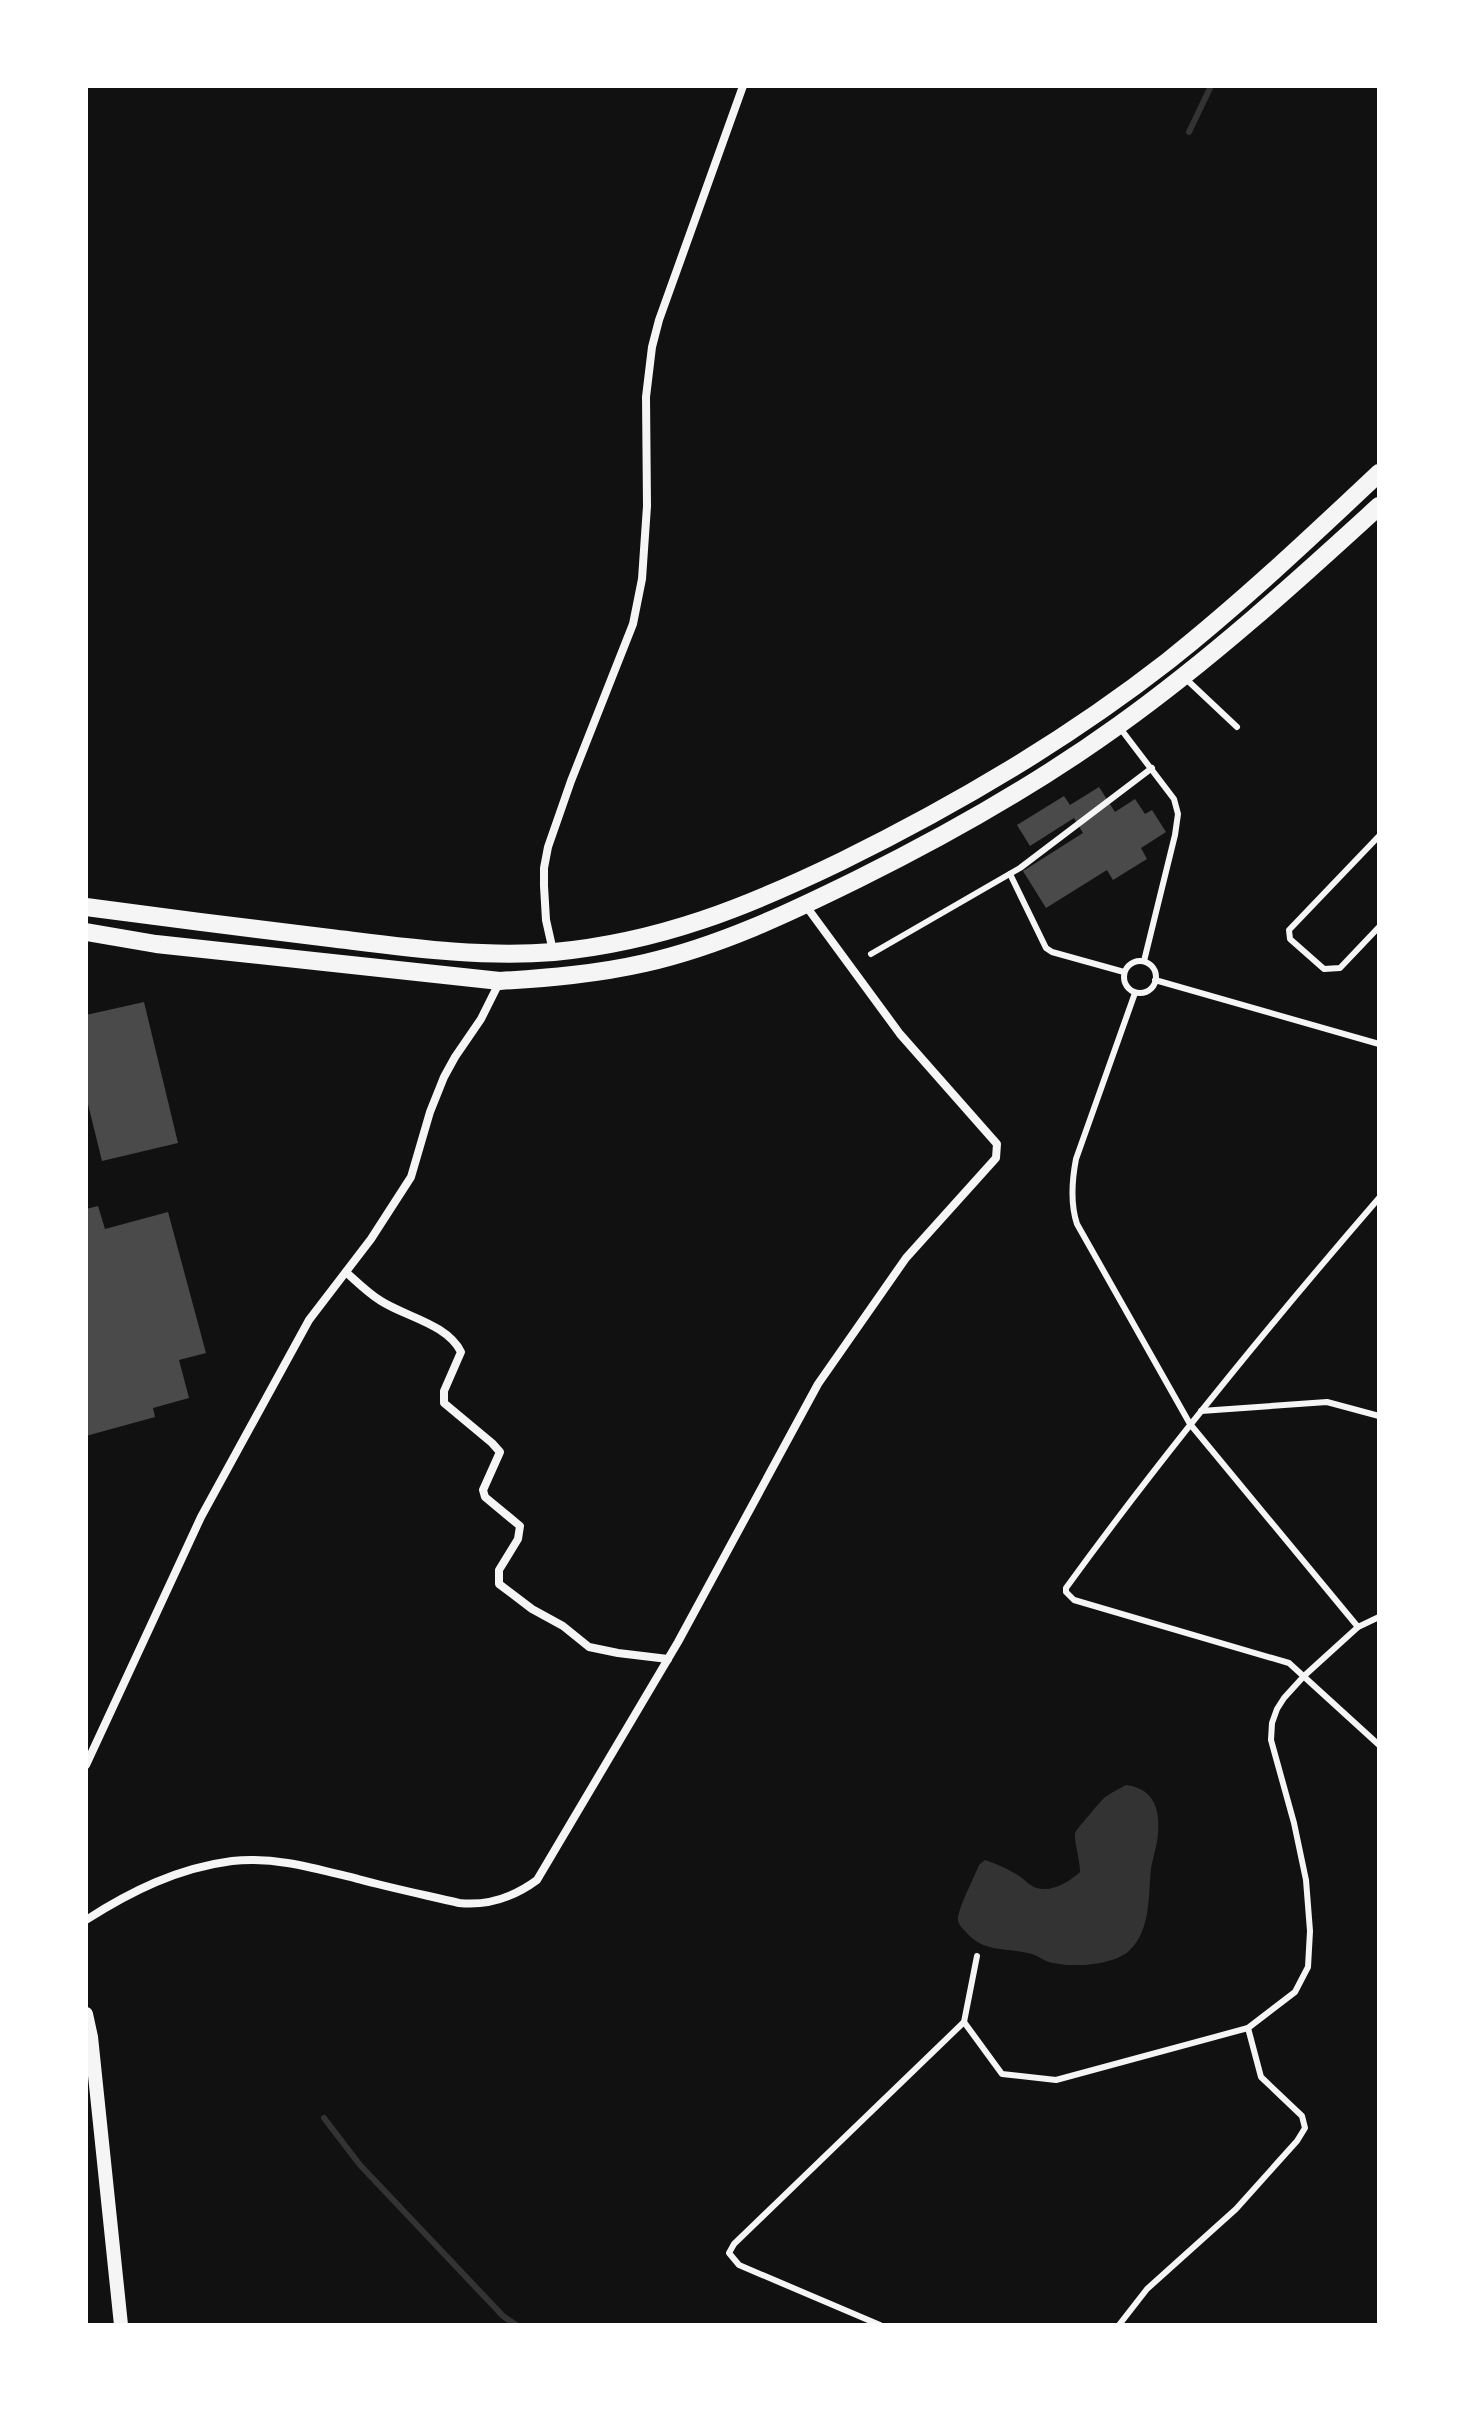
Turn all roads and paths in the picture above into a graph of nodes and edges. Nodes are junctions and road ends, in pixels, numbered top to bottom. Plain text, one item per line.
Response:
1 (743, 86) edge
2 (1379, 473) edge
3 (1379, 506) edge
4 (1183, 677) junction
5 (1104, 708) junction
6 (1118, 726) junction
7 (1237, 727) dead end
8 (1152, 768) junction
9 (1379, 836) edge
10 (1010, 874) junction
11 (806, 905) junction
12 (86, 907) edge
13 (1379, 927) edge
14 (86, 932) edge
15 (553, 952) junction
16 (871, 954) dead end
17 (1144, 961) junction
18 (1124, 972) junction
19 (1155, 980) junction
20 (500, 981) junction
21 (1135, 993) junction
22 (1379, 1044) edge
23 (1379, 1198) edge
24 (346, 1272) junction
25 (1200, 1411) junction
26 (1379, 1416) edge
27 (1190, 1424) junction
28 (1379, 1617) edge
29 (1358, 1627) junction
30 (668, 1659) junction
31 (1304, 1676) junction
32 (1379, 1745) edge
33 (86, 1765) edge
34 (86, 1920) edge
35 (977, 1956) dead end
36 (86, 2014) edge
37 (964, 2022) junction
38 (1248, 2028) junction
39 (88, 2040) edge
40 (121, 2325) edge
41 (880, 2325) edge
42 (1119, 2325) edge

1 - 15 street
2 - 5 highway
3 - 4 highway
4 - 6 highway
4 - 7 lane
5 - 6 highway
5 - 15 highway
6 - 8 lane
6 - 11 highway
8 - 10 lane
8 - 17 lane
9 - 13 lane
10 - 16 lane
10 - 18 lane
11 - 20 highway
11 - 30 street
12 - 15 highway
14 - 20 highway
17 - 18 lane
17 - 19 lane
18 - 21 lane
19 - 21 lane
19 - 22 lane
20 - 24 street
21 - 27 lane
23 - 25 lane
24 - 30 street
24 - 33 street
25 - 26 lane
25 - 27 lane
27 - 29 lane
27 - 31 lane
28 - 29 lane
29 - 31 lane
30 - 34 street
31 - 32 lane
31 - 38 lane
35 - 37 lane
36 - 39 street
37 - 38 lane
37 - 41 lane
38 - 42 lane
39 - 40 street

